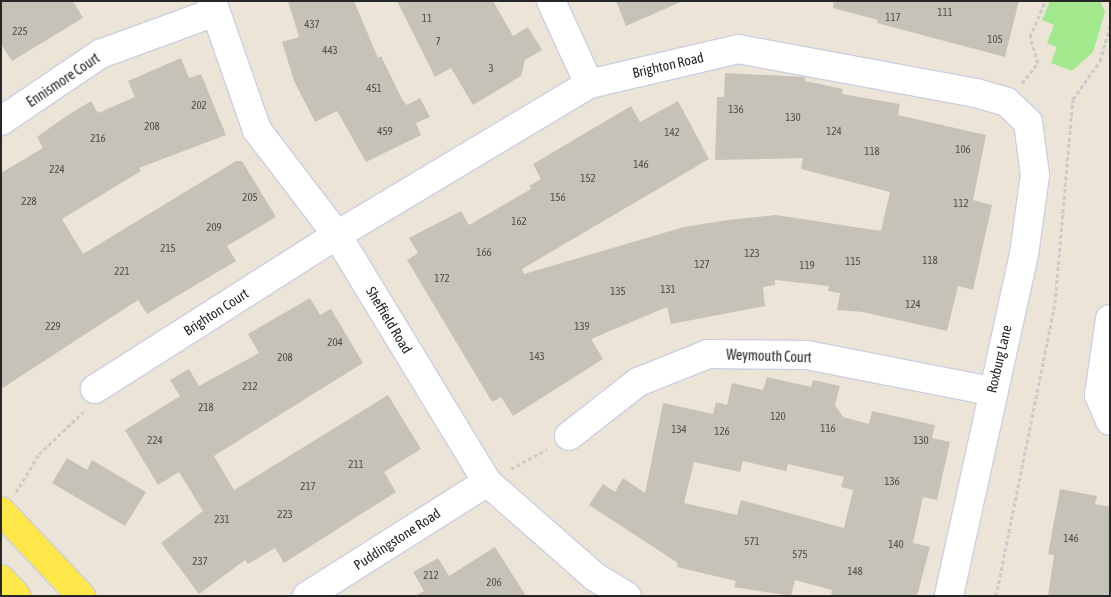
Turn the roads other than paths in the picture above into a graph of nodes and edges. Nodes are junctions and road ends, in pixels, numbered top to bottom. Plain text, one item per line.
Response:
1 (551, 1) edge
2 (212, 7) edge
3 (589, 84) junction
4 (1, 121) edge
5 (1028, 122) joint
6 (337, 235) junction
7 (1110, 319) edge
8 (95, 389) road end
9 (991, 390) junction
10 (1110, 421) edge
11 (569, 436) road end
12 (487, 482) junction
13 (4, 514) edge
14 (1, 580) edge
15 (17, 596) edge
16 (81, 596) edge
17 (307, 596) edge
18 (626, 596) edge
19 (950, 596) edge

1 - 3 street
2 - 4 street, Ennismore Court
2 - 6 street, Sheffield Road
3 - 5 street, Brighton Road
3 - 6 street, Brighton Road
5 - 9 street, Roxburg Lane
6 - 8 street, Brighton Court
6 - 12 street, Sheffield Road
7 - 10 street
9 - 11 street, Weymouth Court
9 - 19 street, Roxburg Lane
12 - 17 street, Puddingstone Road
12 - 18 street, Sheffield Road
13 - 16 main road
14 - 15 main road

